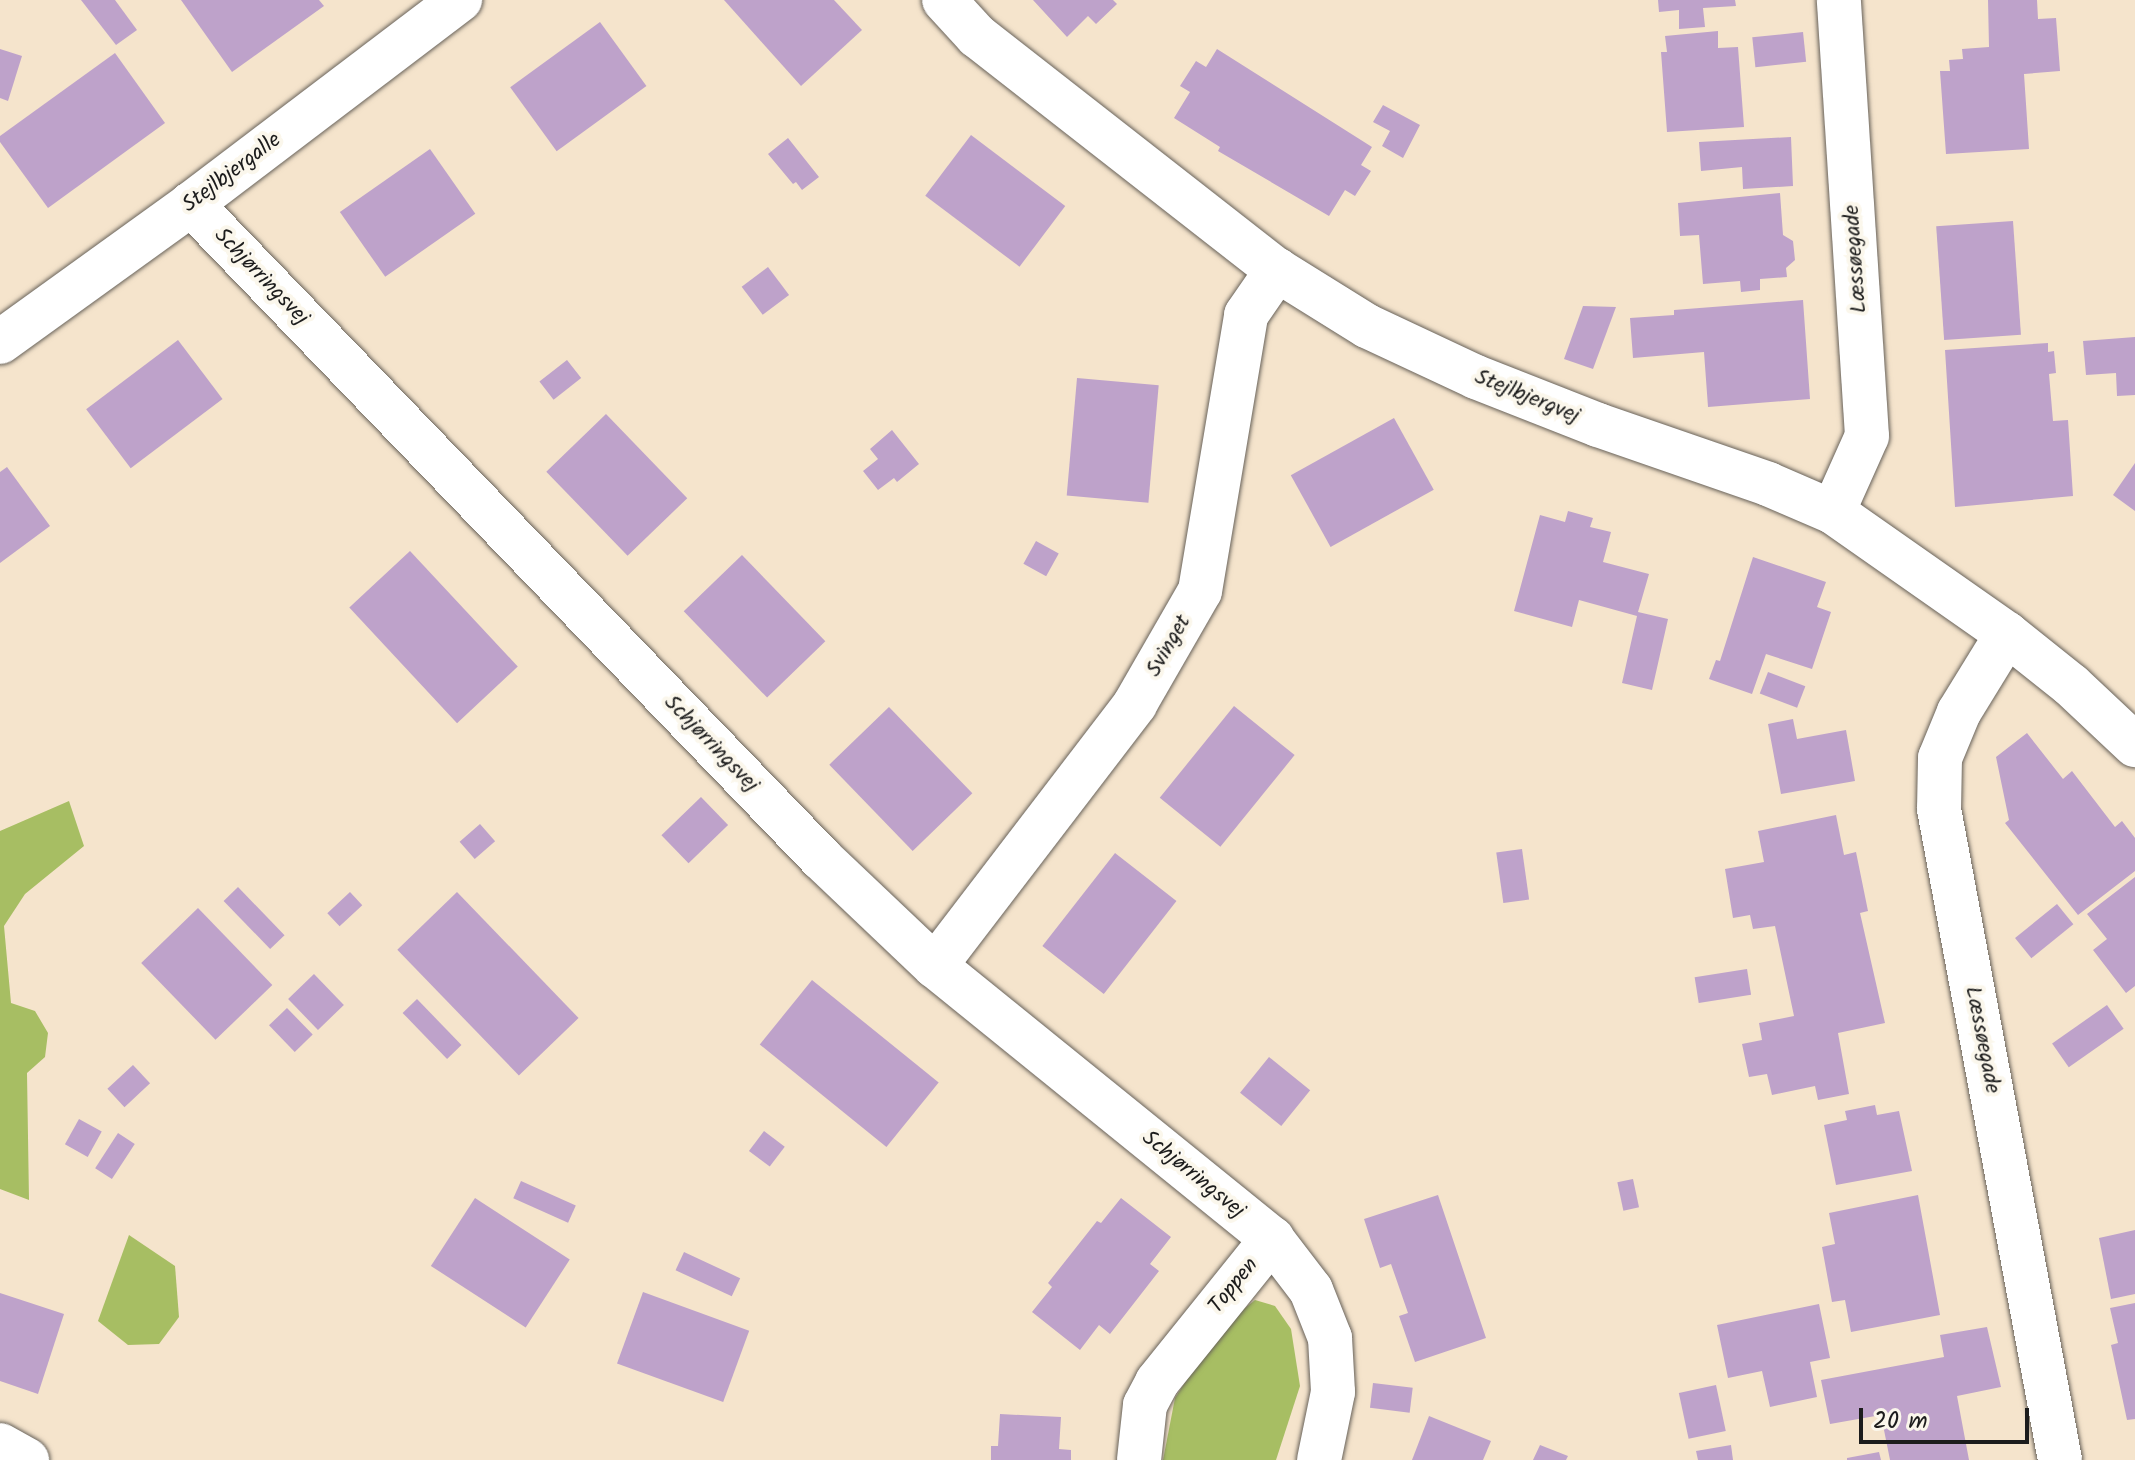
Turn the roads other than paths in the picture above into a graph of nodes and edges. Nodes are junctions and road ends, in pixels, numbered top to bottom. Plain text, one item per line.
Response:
1 (460, 0) edge
2 (944, 0) edge
3 (1839, 0) edge
4 (191, 204) junction
5 (1277, 270) junction
6 (0, 342) edge
7 (1833, 512) junction
8 (2007, 634) junction
9 (2135, 745) edge
10 (935, 966) junction
11 (1272, 1239) junction
12 (0, 1445) edge
13 (27, 1460) edge
14 (1139, 1460) edge
15 (1319, 1460) edge
16 (2060, 1460) edge

1 - 4 street, Stejlbjergalle
2 - 5 street, Stejlbjergvej
3 - 7 street, Læssøegade
4 - 6 street, Stejlbjergalle
4 - 10 street, Schjørringsvej
5 - 7 street, Stejlbjergvej
5 - 10 street, Svinget
7 - 8 street, Stejlbjergvej
8 - 9 street, Stejlbjergvej
8 - 16 street, Læssøegade
10 - 11 street, Schjørringsvej
11 - 14 street, Toppen
11 - 15 street, Toppen
12 - 13 street

